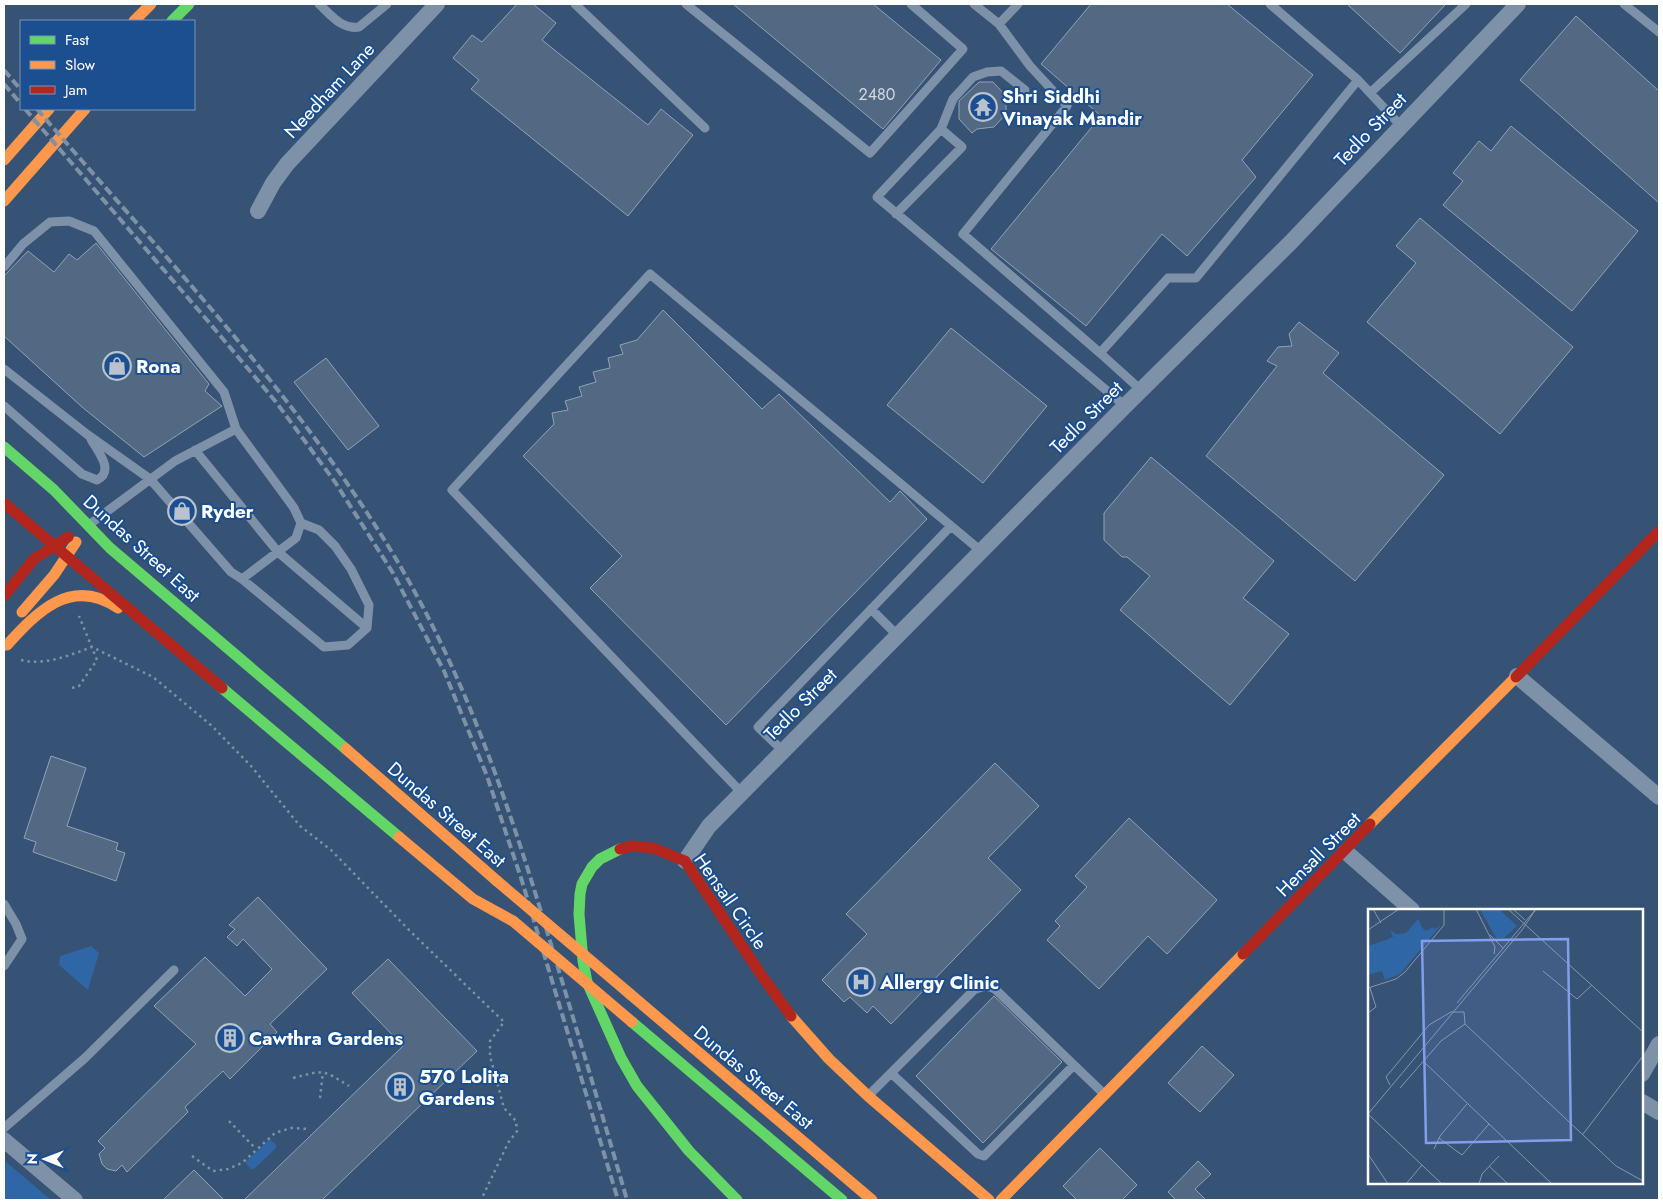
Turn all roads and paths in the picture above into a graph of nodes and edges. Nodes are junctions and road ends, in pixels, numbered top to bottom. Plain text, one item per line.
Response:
1 (151, 4) edge
2 (189, 4) edge
3 (320, 4) edge
4 (387, 4) edge
5 (575, 4) edge
6 (686, 4) edge
7 (911, 4) edge
8 (974, 4) edge
9 (1018, 4) edge
10 (1270, 4) edge
11 (1466, 4) edge
12 (1518, 4) edge
13 (1624, 4) edge
14 (429, 6) edge
15 (135, 20) edge
16 (173, 20) edge
17 (999, 24) junction
18 (1659, 32) edge
19 (1358, 80) junction
20 (1025, 90) dead end
21 (1370, 93) junction
22 (48, 110) edge
23 (84, 110) edge
24 (1401, 126) junction
25 (705, 128) dead end
26 (941, 129) junction
27 (4, 160) edge
28 (4, 202) edge
29 (258, 211) dead end
30 (896, 214) junction
31 (4, 267) edge
32 (1100, 353) junction
33 (7, 372) edge
34 (4, 383) edge
35 (1141, 390) junction
36 (4, 406) edge
37 (1124, 406) junction
38 (236, 428) junction
39 (88, 435) junction
40 (4, 447) edge
41 (195, 450) junction
42 (150, 479) junction
43 (4, 504) edge
44 (302, 523) junction
45 (88, 525) junction
46 (951, 526) junction
47 (1659, 531) edge
48 (55, 546) junction
49 (981, 550) junction
50 (278, 552) junction
51 (66, 556) junction
52 (242, 579) junction
53 (4, 596) edge
54 (871, 609) junction
55 (78, 611) dead end
56 (14, 620) dead end
57 (367, 628) junction
58 (897, 635) junction
59 (4, 645) edge
60 (172, 646) junction
61 (92, 647) junction
62 (16, 659) dead end
63 (1517, 676) junction
64 (72, 688) dead end
65 (783, 751) junction
66 (742, 792) junction
67 (1659, 797) edge
68 (1346, 852) junction
69 (685, 860) junction
70 (4, 904) edge
71 (1411, 909) edge
72 (4, 966) edge
73 (174, 970) dead end
74 (1659, 1044) edge
75 (1074, 1065) junction
76 (323, 1072) junction
77 (1643, 1072) edge
78 (891, 1073) junction
79 (293, 1078) dead end
80 (350, 1086) dead end
81 (1105, 1095) junction
82 (868, 1096) junction
83 (320, 1098) dead end
84 (1643, 1103) edge
85 (1659, 1112) edge
86 (229, 1121) dead end
87 (4, 1128) edge
88 (309, 1129) dead end
89 (4, 1140) edge
90 (256, 1149) junction
91 (192, 1156) dead end
92 (75, 1200) edge
93 (481, 1200) edge
94 (737, 1200) edge
95 (842, 1200) edge
96 (872, 1200) edge
97 (989, 1200) edge
98 (1001, 1200) edge

1 - 15 main road
2 - 16 main road
3 - 4 lane
5 - 25 lane
6 - 7 lane
8 - 17 lane
9 - 17 lane
10 - 19 lane
11 - 21 lane
12 - 24 street, Tedlo Street
13 - 18 lane
14 - 29 street, Needham Lane
17 - 32 lane
19 - 21 lane
19 - 32 lane
20 - 26 lane
21 - 24 lane
22 - 27 main road
23 - 28 main road
24 - 35 street, Tedlo Street
26 - 30 lane
26 - 30 lane
30 - 37 lane
31 - 38 lane
32 - 35 lane
33 - 34 lane
33 - 39 lane
35 - 37 street, Tedlo Street
36 - 39 lane
37 - 49 street, Tedlo Street
38 - 41 lane
38 - 44 lane
39 - 42 lane
40 - 45 main road, Dundas Street East
41 - 42 lane
41 - 50 lane
42 - 45 lane
42 - 52 lane
43 - 48 main road, Dundas Street East
44 - 50 lane
44 - 57 lane
45 - 48 main road
45 - 51 main road
45 - 96 main road, Dundas Street East, bridge
46 - 49 lane
46 - 54 lane
46 - 66 lane
47 - 63 main road, Hensall Street
48 - 51 main road, Dundas Street East
48 - 53 main road
49 - 58 street, Tedlo Street
50 - 52 lane
50 - 57 lane
51 - 56 main road
51 - 60 main road, Dundas Street East
52 - 57 lane
54 - 58 lane
54 - 65 lane
55 - 61 path
58 - 65 street, Tedlo Street
59 - 60 main road
60 - 95 main road, Dundas Street East, bridge
61 - 62 path
61 - 64 path
61 - 93 path
63 - 67 street
63 - 68 main road, Hensall Street
65 - 66 street, Tedlo Street
66 - 69 street, Tedlo Street
68 - 71 street
68 - 81 main road, Hensall Street
69 - 82 main road, Hensall Circle
69 - 94 main road, Hensall Circle
70 - 72 lane
73 - 87 lane
74 - 77 street
75 - 78 lane
75 - 78 lane
75 - 81 lane
76 - 79 path
76 - 80 path
76 - 83 path
78 - 82 lane
81 - 98 main road, Hensall Street
82 - 97 main road, Hensall Circle
84 - 85 street
86 - 90 path
88 - 90 path
89 - 92 street
90 - 91 path

